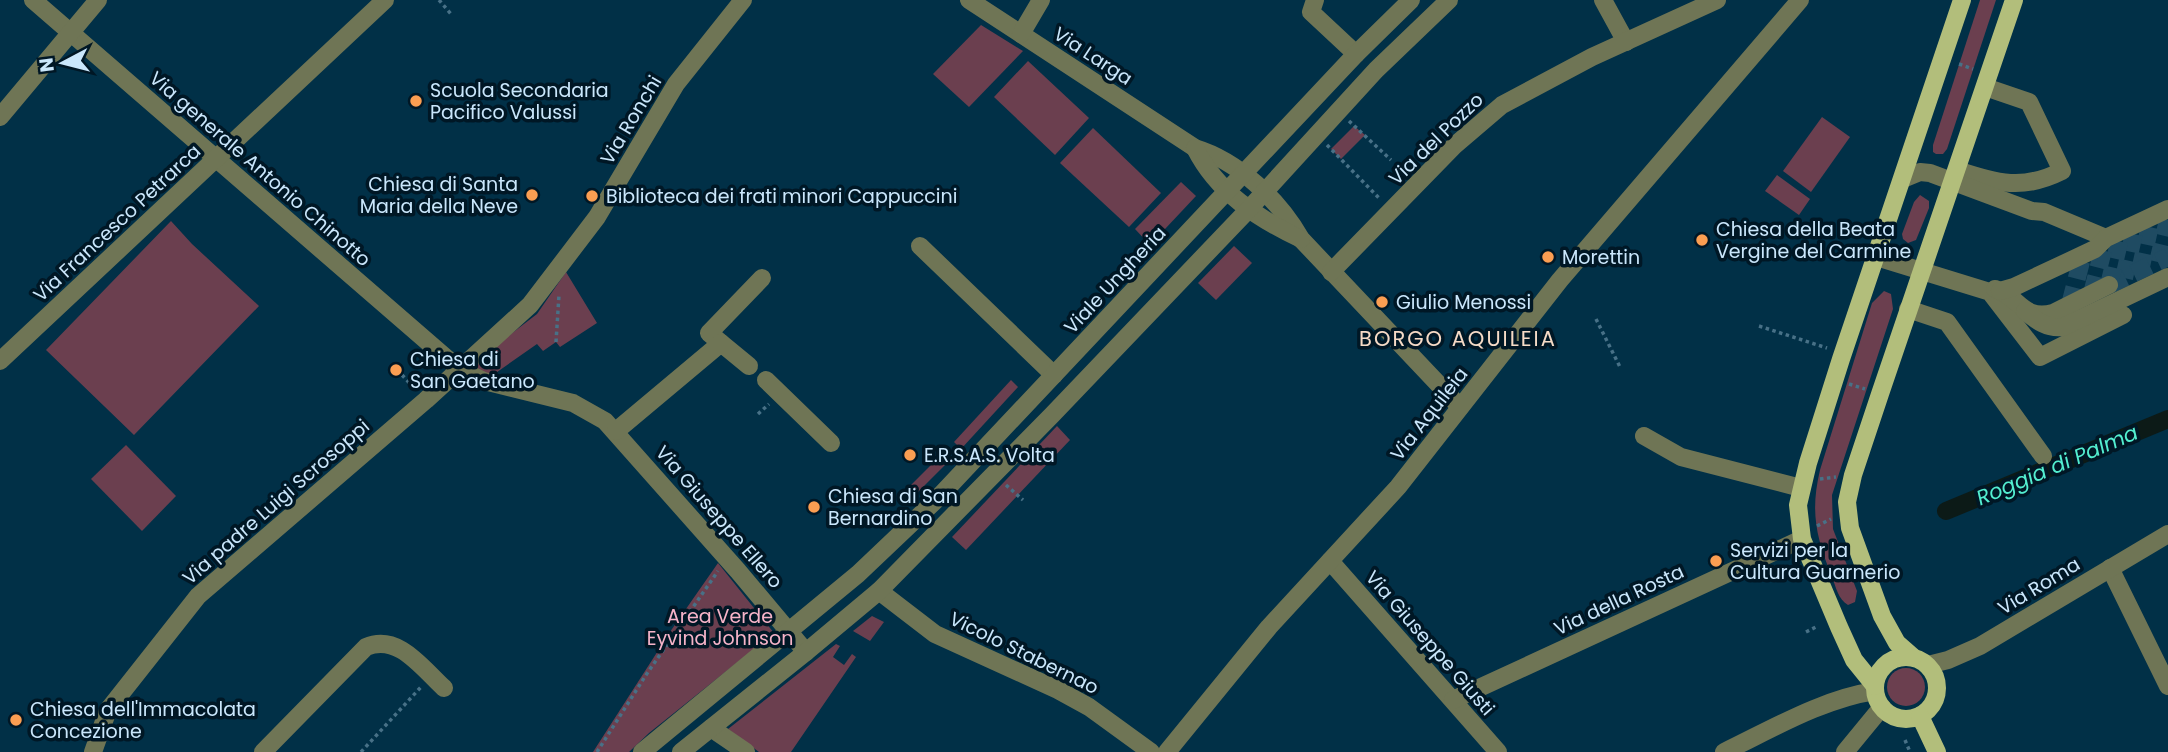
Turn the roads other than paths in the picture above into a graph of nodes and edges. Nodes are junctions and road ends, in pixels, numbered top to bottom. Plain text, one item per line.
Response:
1 (33, 0) edge
2 (98, 0) edge
3 (385, 0) edge
4 (743, 0) edge
5 (969, 0) edge
6 (1041, 0) edge
7 (1315, 0) edge
8 (1411, 0) edge
9 (1449, 0) edge
10 (1603, 0) edge
11 (1717, 0) edge
12 (1962, 0) edge
13 (2014, 0) edge
14 (1793, 3) edge
15 (69, 32) junction
16 (1021, 34) junction
17 (1626, 42) junction
18 (1356, 54) junction
19 (1985, 87) junction
20 (0, 117) edge
21 (1195, 148) junction
22 (216, 159) junction
23 (1243, 174) junction
24 (1955, 175) junction
25 (1903, 179) junction
26 (1227, 191) junction
27 (1264, 193) junction
28 (2168, 209) edge
29 (1248, 210) junction
30 (2098, 238) junction
31 (1301, 240) junction
32 (920, 246) dead end
33 (1876, 257) junction
34 (1920, 271) junction
35 (1331, 272) junction
36 (2168, 277) tunnel mouth
37 (762, 278) dead end
38 (1961, 282) junction
39 (2109, 285) tunnel mouth
40 (2000, 291) junction
41 (1908, 309) junction
42 (2025, 311) junction
43 (2123, 315) dead end
44 (722, 343) junction
45 (0, 361) edge
46 (748, 366) dead end
47 (459, 369) junction
48 (1054, 375) junction
49 (766, 380) dead end
50 (1033, 398) junction
51 (1460, 407) junction
52 (1052, 415) junction
53 (616, 431) junction
54 (1644, 436) dead end
55 (831, 443) dead end
56 (2043, 457) dead end
57 (1801, 488) junction
58 (1809, 533) junction
59 (2168, 534) edge
60 (1330, 561) junction
61 (2110, 568) junction
62 (879, 591) junction
63 (789, 632) junction
64 (806, 652) junction
65 (1920, 661) junction
66 (2168, 686) edge
67 (444, 688) dead end
68 (1877, 695) junction
69 (1453, 700) junction
70 (1920, 716) junction
71 (711, 728) junction
72 (93, 752) edge
73 (263, 752) edge
74 (642, 752) edge
75 (681, 752) edge
76 (746, 752) edge
77 (1151, 752) edge
78 (1167, 752) edge
79 (1499, 752) edge
80 (1724, 752) edge
81 (1845, 752) edge
82 (1937, 752) edge

1 - 15 street, Via generale Antonio Chinotto
2 - 15 street
3 - 22 street, Via Francesco Petrarca
4 - 47 street, Via Ronchi
5 - 16 street, Via Larga
6 - 16 street
7 - 18 street
8 - 18 street, Viale Ungheria
9 - 27 street
10 - 17 street
11 - 17 street, Via del Pozzo
12 - 25 main road
13 - 19 main road
14 - 51 street, Via Aquileia
15 - 20 street
15 - 22 street, Via generale Antonio Chinotto
16 - 21 street, Via Larga
17 - 35 street, Via del Pozzo
18 - 23 street, Viale Ungheria
19 - 24 main road
19 - 24 street
21 - 23 street, Via Larga
21 - 26 street, Via Larga
22 - 45 street, Via Francesco Petrarca
22 - 47 street, Via generale Antonio Chinotto
23 - 26 street, Viale Ungheria
23 - 27 street
24 - 25 street
24 - 30 street
24 - 34 main road
25 - 33 main road
26 - 29 street
26 - 48 street, Viale Ungheria
27 - 29 street
27 - 31 street
28 - 30 street
29 - 31 street
29 - 52 street
30 - 38 street
30 - 40 street
31 - 35 street
32 - 48 street
33 - 34 street
33 - 57 main road
34 - 38 street
34 - 41 main road
35 - 51 street
36 - 42 street
37 - 44 street
38 - 40 street
38 - 43 street
39 - 42 street
40 - 42 street
41 - 56 street
41 - 65 main road
44 - 46 street
44 - 53 street
47 - 53 street, Via generale Antonio Chinotto
47 - 72 street, Via padre Luigi Scrosoppi
48 - 50 street, Viale Ungheria
49 - 55 street
50 - 52 street
50 - 63 street, Viale Ungheria
51 - 60 street, Via Aquileia
52 - 62 street
53 - 63 street, Via Giuseppe Ellero
54 - 57 street
57 - 58 main road
58 - 68 main road
58 - 69 street, Via della Rosta
59 - 61 street, Via Roma
60 - 69 street, Via Giuseppe Giusti
60 - 78 street, Via Aquileia
61 - 65 street, Via Roma
61 - 66 street
62 - 64 street
62 - 77 street, Vicolo Stabernao
63 - 64 street
63 - 74 street, Viale Ungheria
64 - 71 street
65 - 68 main road
65 - 70 main road
67 - 73 street
68 - 70 main road
68 - 80 street
68 - 81 street
69 - 79 street, Via Giuseppe Giusti
70 - 82 main road
71 - 75 street
71 - 76 street

